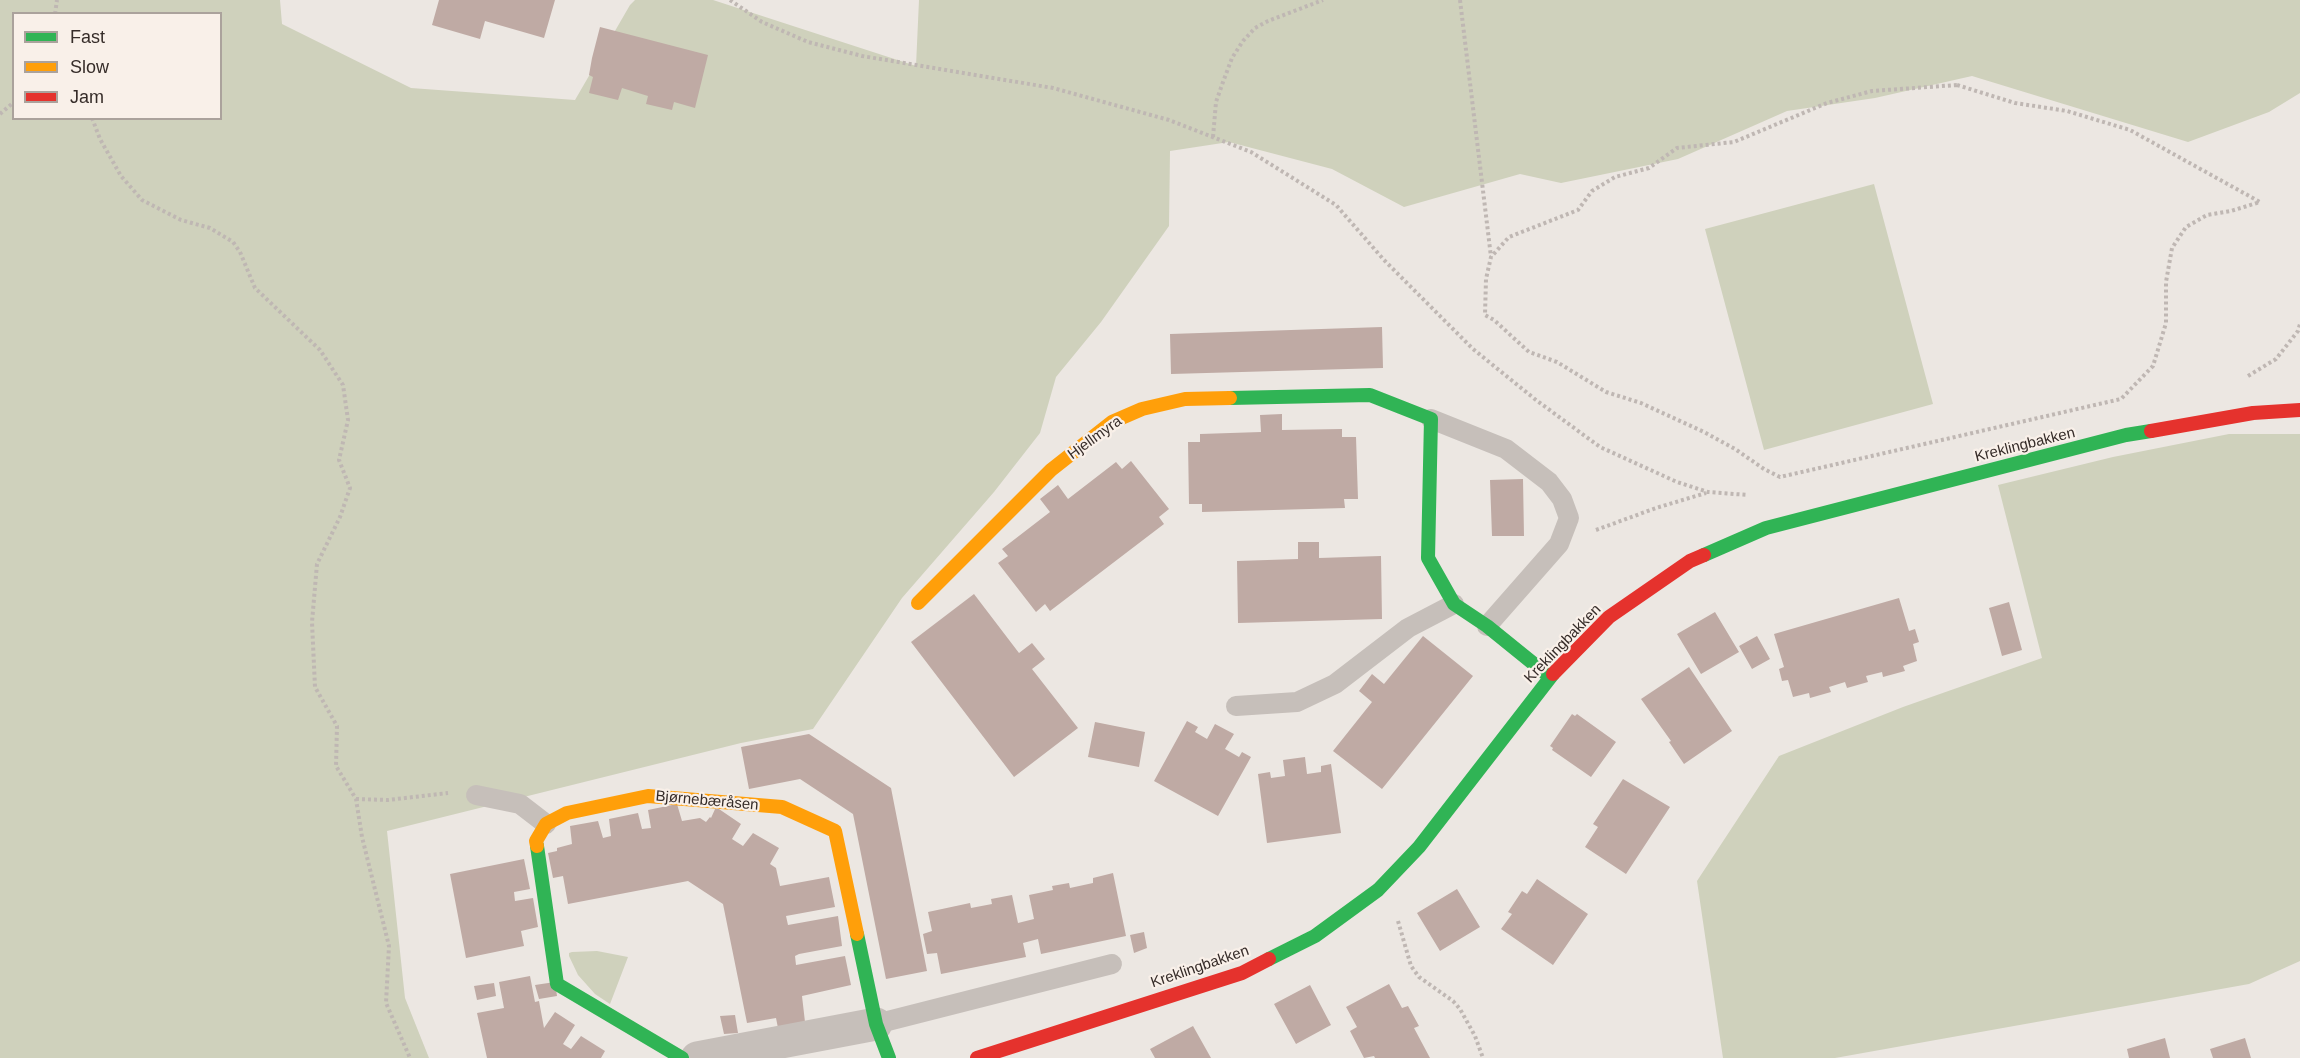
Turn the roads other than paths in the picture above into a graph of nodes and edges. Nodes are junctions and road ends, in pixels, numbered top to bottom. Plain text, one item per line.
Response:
1 (2300, 410) edge
2 (1431, 419) junction
3 (918, 603) dead end
4 (1454, 604) junction
5 (1487, 626) junction
6 (1551, 677) junction
7 (1236, 706) dead end
8 (476, 795) road end
9 (546, 824) junction
10 (1112, 964) dead end
11 (876, 1024) junction
12 (682, 1058) edge
13 (696, 1058) edge
14 (889, 1058) edge
15 (977, 1058) edge

1 - 6 street, Kreklingbakken
2 - 3 street, Hjellmyra
2 - 4 street
2 - 5 lane, Hjellmyra
4 - 5 street
4 - 7 lane
5 - 6 street
6 - 15 street, Kreklingbakken
8 - 9 lane
9 - 11 street, Bjørnebæråsen
9 - 12 street
10 - 11 lane
11 - 13 street
11 - 14 street, Bjørnebæråsen

